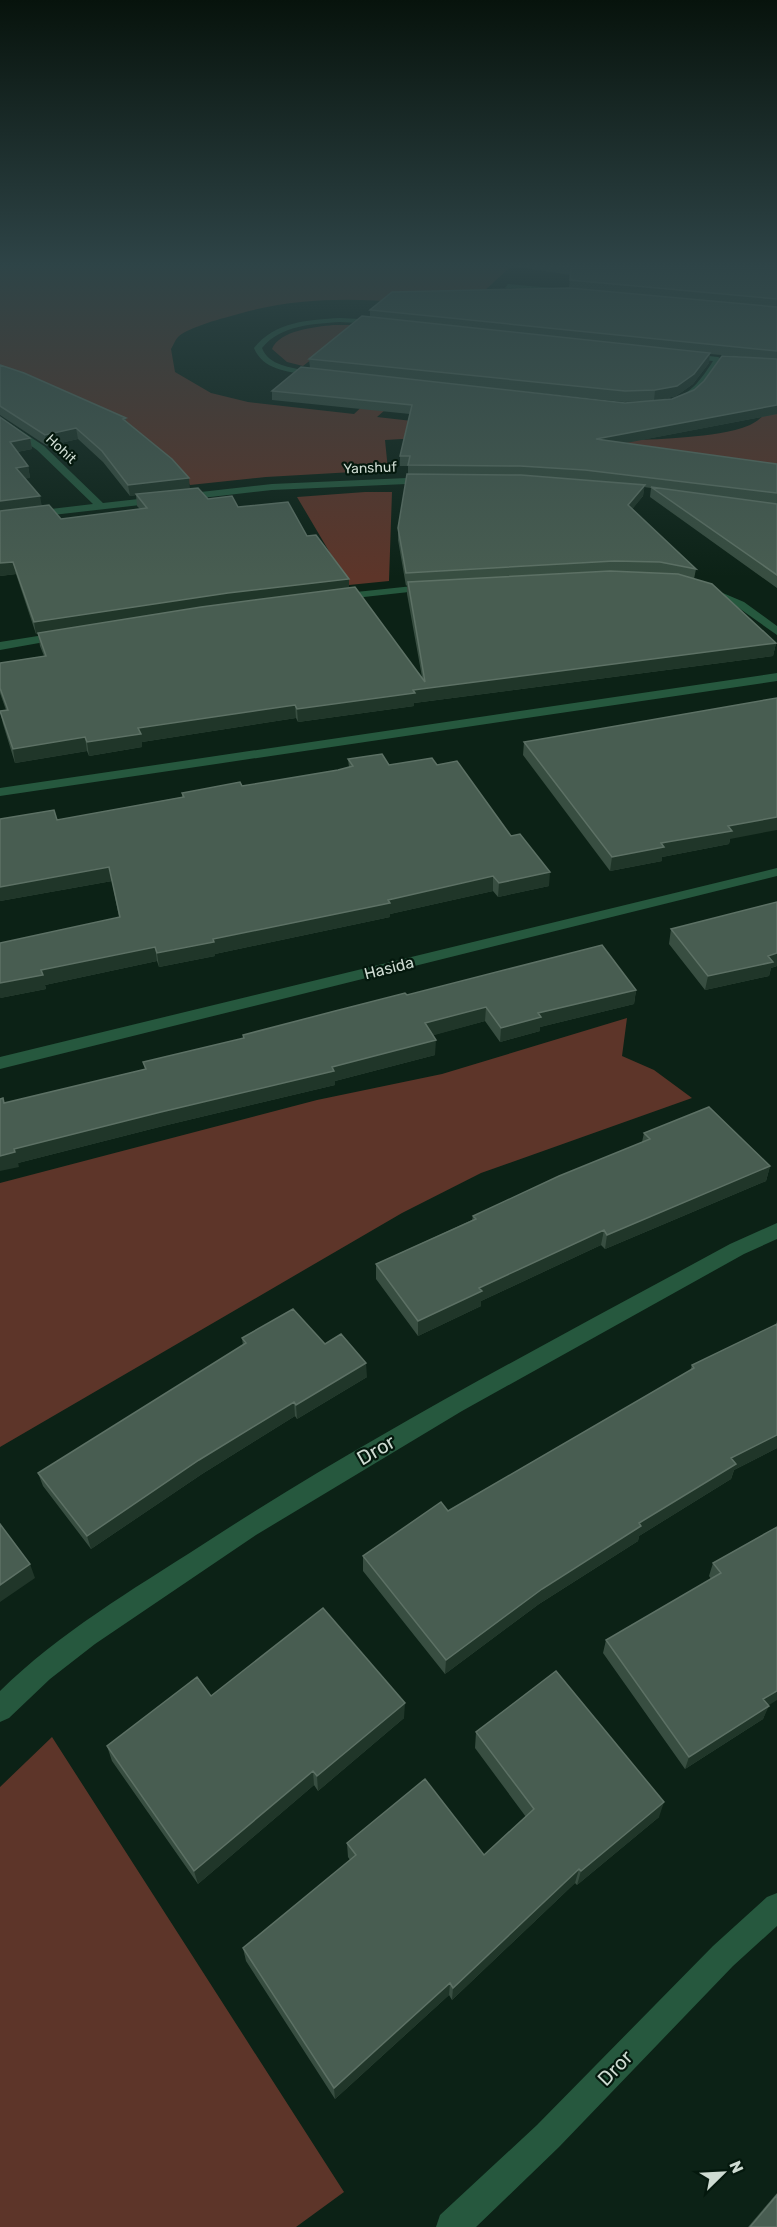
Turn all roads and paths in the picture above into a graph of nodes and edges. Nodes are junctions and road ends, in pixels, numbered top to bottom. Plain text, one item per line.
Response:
1 (295, 369) edge
2 (711, 369) edge
3 (0, 420) edge
4 (441, 480) edge
5 (99, 505) junction
6 (0, 518) edge
7 (696, 585) edge
8 (441, 586) edge
9 (321, 599) edge
10 (777, 630) edge
11 (77, 634) edge
12 (0, 646) edge
13 (777, 677) edge
14 (0, 792) edge
15 (777, 872) edge
16 (0, 1063) edge
17 (777, 1230) edge
18 (0, 1709) edge
19 (777, 1907) edge
20 (452, 2227) edge

1 - 2 street
3 - 5 street, Hohit
4 - 5 street, Yanshuf
5 - 6 street, Yanshuf
7 - 10 street
8 - 9 street
11 - 12 street
13 - 14 street
15 - 16 street, Hasida
17 - 18 street, Dror
19 - 20 street, Dror

